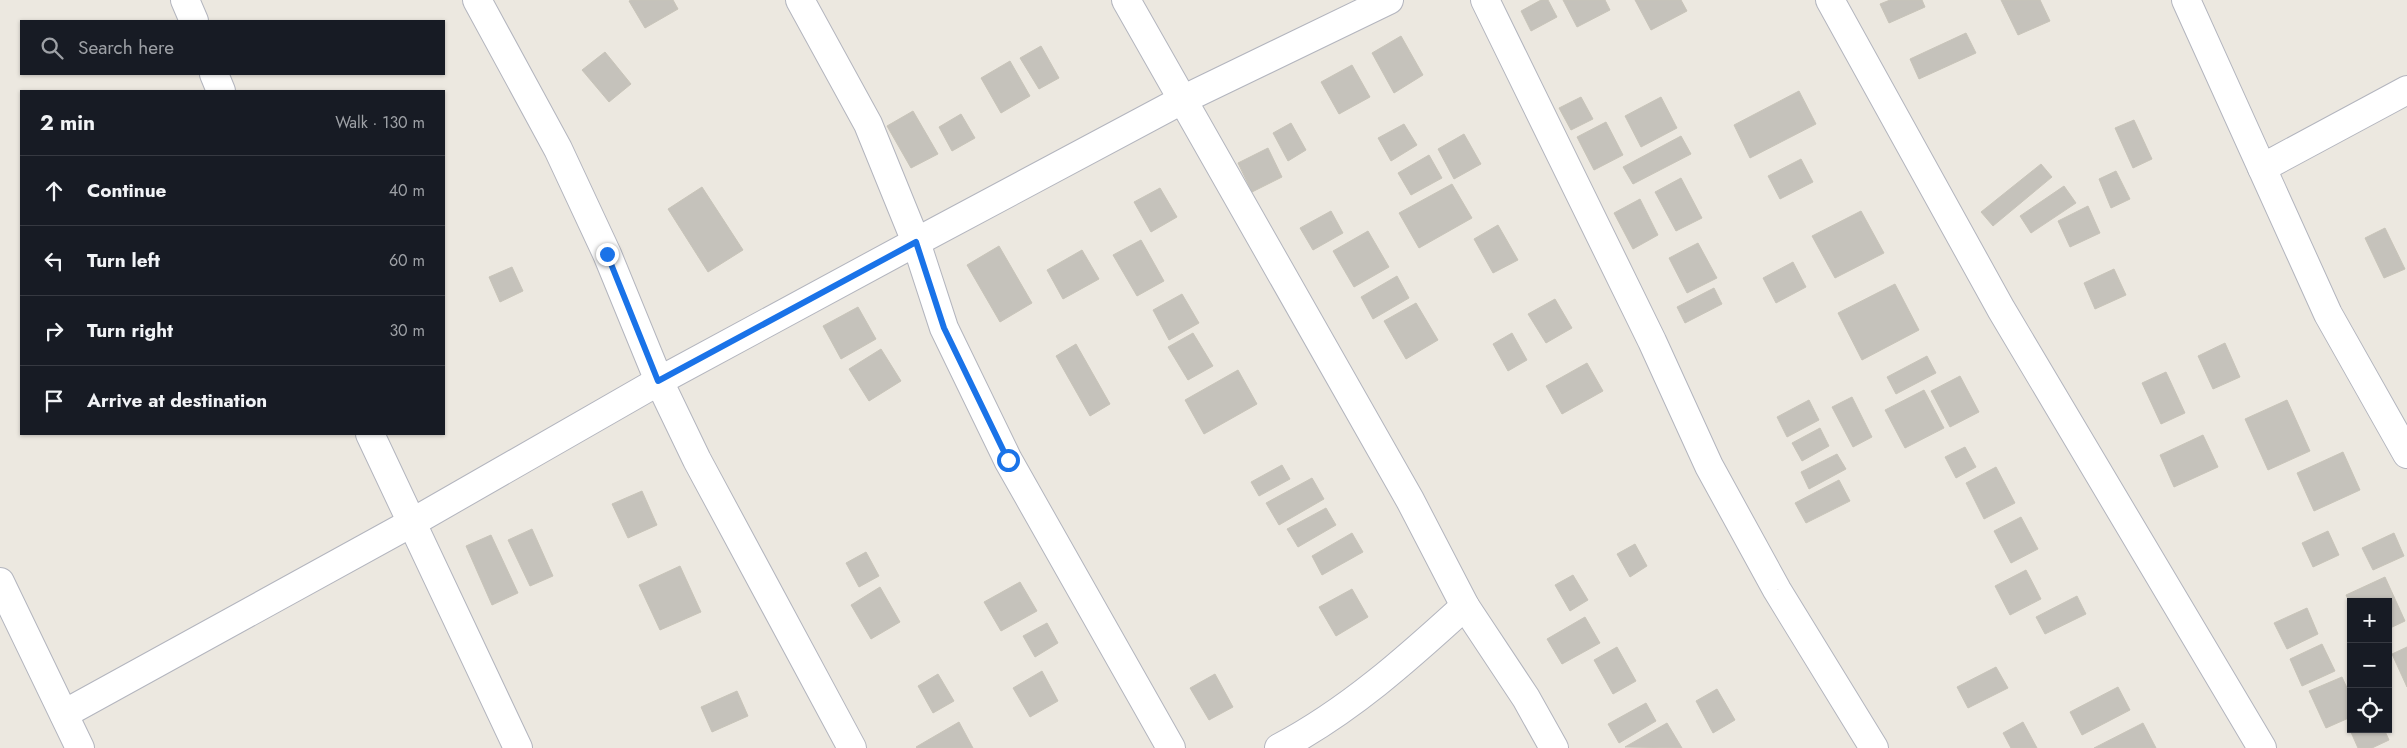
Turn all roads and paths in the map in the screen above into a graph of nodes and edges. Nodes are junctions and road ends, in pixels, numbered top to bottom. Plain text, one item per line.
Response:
1 (185, 0) edge
2 (477, 0) edge
3 (800, 0) edge
4 (1126, 0) edge
5 (1389, 0) edge
6 (1485, 0) edge
7 (1830, 0) edge
8 (2186, 0) edge
9 (194, 20) edge
10 (214, 75) edge
11 (221, 90) edge
12 (2407, 90) edge
13 (1182, 100) junction
14 (2262, 168) junction
15 (916, 242) junction
16 (658, 381) junction
17 (370, 435) edge
18 (2407, 454) edge
19 (413, 522) junction
20 (0, 582) edge
21 (1465, 606) junction
22 (64, 714) junction
23 (80, 748) edge
24 (518, 748) edge
25 (852, 748) edge
26 (1170, 748) edge
27 (1279, 748) edge
28 (1554, 748) edge
29 (1874, 748) edge
30 (2262, 748) edge

1 - 9 street
2 - 16 street
3 - 15 street
4 - 13 street
5 - 13 street
6 - 29 street
7 - 30 street
8 - 14 street
10 - 11 street
12 - 14 street
13 - 15 street
13 - 21 street
14 - 18 street
15 - 16 street
15 - 26 street
16 - 19 street
16 - 25 street
17 - 19 street
19 - 22 street
19 - 24 street
20 - 22 street
21 - 27 street
21 - 28 street
22 - 23 street

